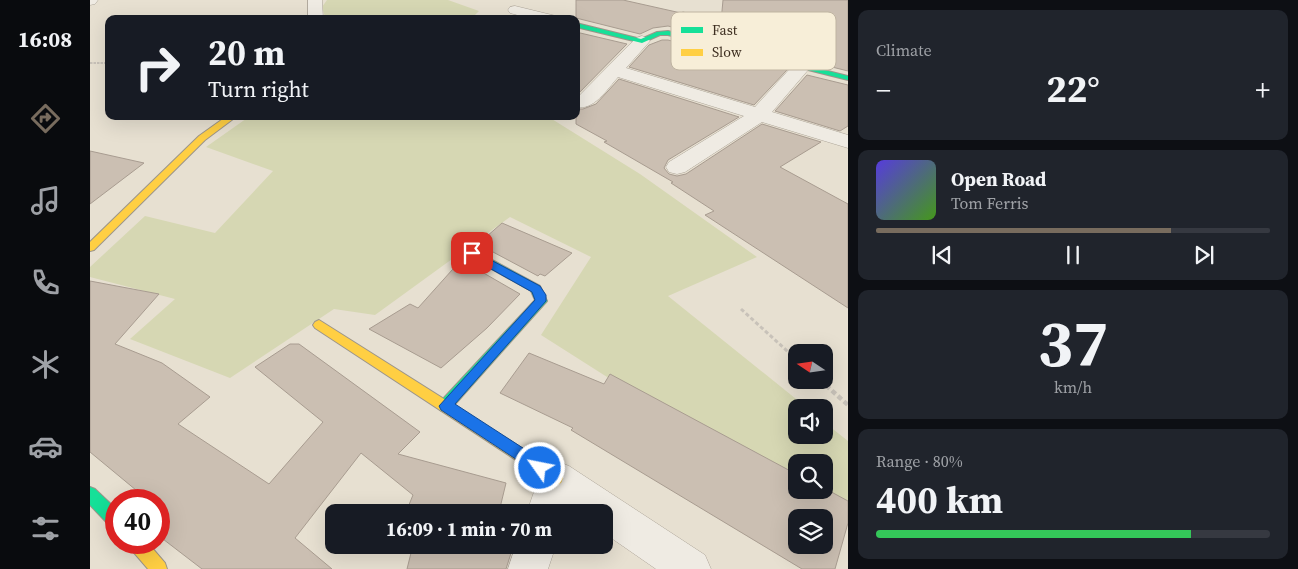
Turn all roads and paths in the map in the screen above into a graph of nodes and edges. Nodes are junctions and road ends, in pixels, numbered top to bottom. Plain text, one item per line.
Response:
1 (315, 0) edge
2 (515, 10) dead end
3 (316, 15) edge
4 (535, 15) edge
5 (580, 26) edge
6 (671, 34) edge
7 (642, 41) junction
8 (90, 63) edge
9 (105, 63) edge
10 (614, 70) junction
11 (798, 70) edge
12 (817, 70) edge
13 (848, 78) edge
14 (583, 103) dead end
15 (758, 116) junction
16 (227, 120) edge
17 (848, 142) edge
18 (677, 167) dead end
19 (90, 248) edge
20 (472, 253) dead end
21 (741, 309) dead end
22 (318, 325) dead end
23 (788, 351) edge
24 (830, 389) edge
25 (848, 405) edge
26 (446, 406) junction
27 (90, 494) edge
28 (551, 495) edge
29 (105, 509) edge
30 (146, 554) edge
31 (533, 554) edge
32 (158, 569) edge
33 (528, 569) edge
34 (691, 569) edge

1 - 3 street
2 - 4 street
5 - 7 street
6 - 7 street
7 - 10 street
8 - 9 path
10 - 14 street
10 - 15 street
11 - 15 street
12 - 13 street
15 - 17 street
15 - 18 street
16 - 19 street
20 - 26 street
21 - 23 path
22 - 26 street
24 - 25 path
26 - 28 street
27 - 29 street
28 - 34 street
30 - 32 street
31 - 33 street

